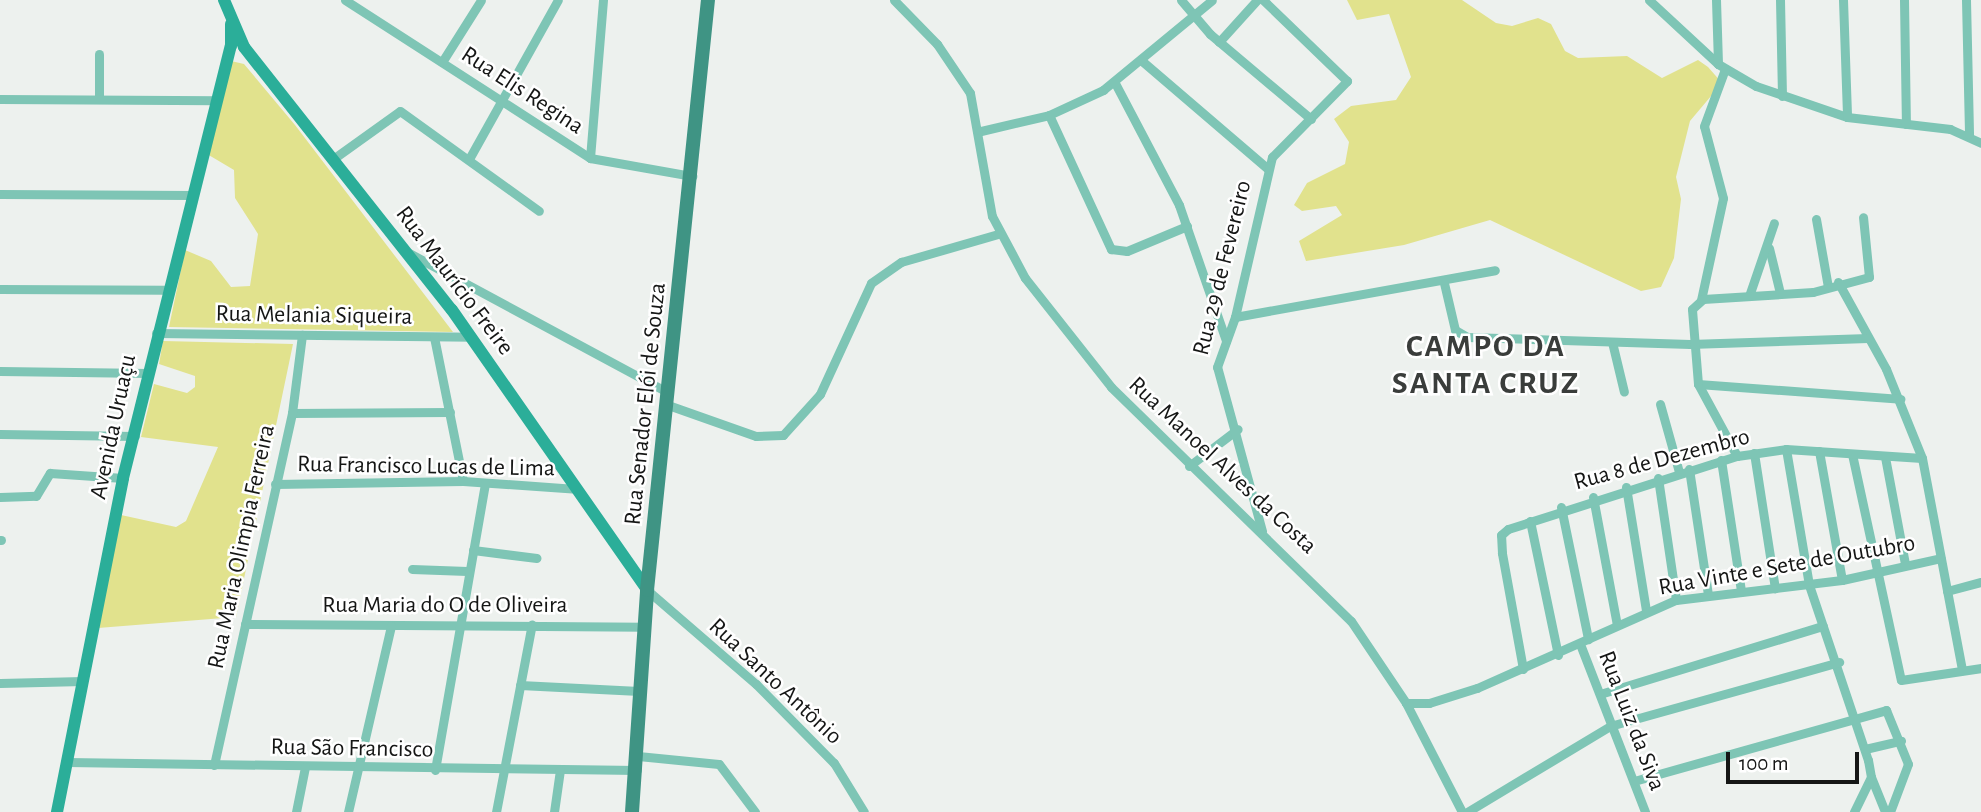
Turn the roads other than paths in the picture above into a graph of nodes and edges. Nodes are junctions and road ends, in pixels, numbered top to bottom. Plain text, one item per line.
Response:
1 (345, 0) edge
2 (481, 0) edge
3 (558, 0) edge
4 (603, 0) edge
5 (708, 0) edge
6 (894, 0) edge
7 (1181, 0) edge
8 (1212, 0) edge
9 (1257, 0) edge
10 (1263, 0) edge
11 (1649, 0) edge
12 (1664, 0) edge
13 (1716, 0) edge
14 (1780, 0) edge
15 (1843, 0) edge
16 (1904, 0) edge
17 (1966, 0) edge
18 (227, 1) edge
19 (1663, 12) junction
20 (1192, 17) junction
21 (231, 24) junction
22 (1219, 42) junction
23 (99, 54) dead end
24 (229, 55) junction
25 (250, 55) junction
26 (1142, 61) junction
27 (442, 62) junction
28 (1721, 67) junction
29 (1115, 83) junction
30 (1782, 96) junction
31 (0, 99) edge
32 (99, 99) junction
33 (217, 100) junction
34 (500, 101) junction
35 (1049, 115) junction
36 (1847, 117) junction
37 (1311, 119) junction
38 (1906, 124) junction
39 (981, 131) junction
40 (1969, 134) junction
41 (1981, 143) edge
42 (590, 158) junction
43 (333, 159) junction
44 (469, 159) junction
45 (1268, 169) junction
46 (692, 176) junction
47 (0, 194) edge
48 (191, 195) junction
49 (539, 211) dead end
50 (1863, 217) dead end
51 (1816, 219) dead end
52 (1774, 223) dead end
53 (1187, 226) junction
54 (998, 234) junction
55 (1769, 248) junction
56 (409, 253) junction
57 (1495, 270) dead end
58 (1838, 282) junction
59 (1444, 283) junction
60 (1828, 287) junction
61 (0, 289) edge
62 (166, 290) junction
63 (1780, 293) junction
64 (1749, 296) junction
65 (1701, 300) junction
66 (1236, 317) junction
67 (156, 333) junction
68 (302, 335) junction
69 (434, 337) junction
70 (472, 337) junction
71 (1868, 338) junction
72 (1226, 341) junction
73 (1612, 342) junction
74 (1690, 344) junction
75 (0, 371) edge
76 (149, 373) junction
77 (1698, 384) junction
78 (1624, 392) dead end
79 (668, 399) junction
80 (1900, 399) junction
81 (1660, 404) dead end
82 (450, 412) junction
83 (292, 413) junction
84 (1238, 429) junction
85 (0, 433) edge
86 (135, 436) junction
87 (1786, 449) junction
88 (1819, 451) junction
89 (1754, 453) junction
90 (1852, 454) junction
91 (1737, 456) junction
92 (1885, 457) junction
93 (1922, 458) junction
94 (1721, 460) junction
95 (1189, 466) junction
96 (1689, 469) junction
97 (1679, 472) junction
98 (123, 478) junction
99 (1658, 478) junction
100 (463, 481) junction
101 (485, 483) junction
102 (275, 484) junction
103 (1626, 487) junction
104 (576, 489) junction
105 (0, 497) edge
106 (1593, 497) junction
107 (1561, 508) junction
108 (1530, 521) junction
109 (1262, 531) junction
110 (473, 550) junction
111 (536, 558) dead end
112 (1941, 558) junction
113 (1905, 564) junction
114 (412, 569) dead end
115 (467, 571) junction
116 (1874, 572) junction
117 (1842, 580) junction
118 (1981, 582) edge
119 (1809, 585) junction
120 (1775, 588) junction
121 (647, 590) junction
122 (1947, 591) junction
123 (1741, 592) junction
124 (1708, 596) junction
125 (1676, 600) junction
126 (1646, 611) junction
127 (245, 624) junction
128 (459, 624) junction
129 (532, 624) junction
130 (1617, 625) junction
131 (391, 626) junction
132 (1823, 626) junction
133 (645, 627) junction
134 (1584, 642) junction
135 (1558, 655) junction
136 (1839, 662) junction
137 (1981, 668) edge
138 (1523, 669) junction
139 (1962, 670) junction
140 (83, 681) junction
141 (0, 683) edge
142 (520, 685) junction
143 (639, 691) junction
144 (1600, 694) junction
145 (1406, 703) junction
146 (1855, 720) junction
147 (1610, 726) junction
148 (1901, 741) junction
149 (1865, 749) junction
150 (67, 762) junction
151 (637, 763) junction
152 (214, 765) junction
153 (305, 767) junction
154 (358, 769) junction
155 (505, 770) junction
156 (560, 770) junction
157 (435, 771) junction
158 (1871, 777) junction
159 (1634, 781) junction
160 (57, 812) edge
161 (296, 812) edge
162 (348, 812) edge
163 (496, 812) edge
164 (554, 812) edge
165 (632, 812) edge
166 (755, 812) edge
167 (864, 812) edge
168 (1464, 812) edge
169 (1645, 812) edge
170 (1854, 812) edge
171 (1888, 812) edge

1 - 27 street, Rua Elis Regina
2 - 27 street
3 - 34 street
4 - 42 street
5 - 46 main road, Rua Senador Elói de Souza
6 - 39 street, Rua Manoel Alves da Costa
7 - 20 street
8 - 20 street
9 - 22 street
10 - 37 street, Rua 29 de Fevereiro
11 - 19 street
12 - 19 street
13 - 28 street
14 - 30 street
15 - 36 street
16 - 38 street
17 - 40 street
18 - 21 street, Rua Maurício Freire
19 - 28 street
20 - 22 street
20 - 26 street
21 - 24 street, Avenida Uruaçu
21 - 25 street, Rua Maurício Freire
22 - 37 street
23 - 32 street
24 - 25 street
24 - 33 street, Avenida Uruaçu
25 - 43 street, Rua Maurício Freire
26 - 29 street
26 - 45 street
27 - 34 street, Rua Elis Regina
28 - 30 street
28 - 65 street
29 - 35 street
29 - 53 street
30 - 36 street
31 - 32 street
32 - 33 street
33 - 48 street, Avenida Uruaçu
34 - 42 street, Rua Elis Regina
34 - 44 street
35 - 39 street
35 - 53 street
36 - 38 street
37 - 45 street, Rua 29 de Fevereiro
38 - 40 street
39 - 54 street, Rua Manoel Alves da Costa
40 - 41 street
42 - 46 street, Rua Elis Regina
43 - 44 street
43 - 56 street, Rua Maurício Freire
44 - 49 street
45 - 66 street, Rua 29 de Fevereiro
46 - 79 main road, Rua Senador Elói de Souza
47 - 48 street
48 - 62 street, Avenida Uruaçu
50 - 58 street
51 - 60 street
52 - 55 street
53 - 72 street
54 - 79 street
54 - 95 street, Rua Manoel Alves da Costa
55 - 63 street
55 - 64 street
56 - 70 street, Rua Maurício Freire
56 - 79 street
57 - 59 street
58 - 60 street
58 - 71 street
59 - 66 street
59 - 73 street
60 - 63 street
61 - 62 street
62 - 67 street, Avenida Uruaçu
63 - 64 street
64 - 65 street
65 - 74 street
66 - 72 street, Rua 29 de Fevereiro
67 - 68 street, Rua Melania Siqueira
67 - 76 street, Avenida Uruaçu
68 - 69 street, Rua Melania Siqueira
68 - 83 street, Rua Maria Olimpia Ferreira
69 - 70 street, Rua Melania Siqueira
69 - 82 street
70 - 104 street, Rua Maurício Freire
71 - 74 street
71 - 80 street
72 - 84 street, Rua 29 de Fevereiro
73 - 74 street
73 - 78 street
74 - 77 street
75 - 76 street
76 - 86 street, Avenida Uruaçu
77 - 80 street
77 - 91 street
79 - 121 main road, Rua Senador Elói de Souza
80 - 93 street
81 - 97 street
82 - 83 street
82 - 100 street
83 - 102 street, Rua Maria Olimpia Ferreira
84 - 95 street
84 - 109 street, Rua 29 de Fevereiro
85 - 86 street
86 - 98 street, Avenida Uruaçu
87 - 88 street, Rua 8 de Dezembro
87 - 89 street, Rua 8 de Dezembro
87 - 119 street
88 - 90 street, Rua 8 de Dezembro
88 - 117 street
89 - 91 street, Rua 8 de Dezembro
89 - 120 street
90 - 92 street, Rua 8 de Dezembro
90 - 116 street
91 - 94 street, Rua 8 de Dezembro
92 - 93 street, Rua 8 de Dezembro
92 - 113 street
93 - 112 street
94 - 96 street, Rua 8 de Dezembro
94 - 123 street
95 - 109 street, Rua Manoel Alves da Costa
96 - 97 street, Rua 8 de Dezembro
96 - 124 street
97 - 99 street, Rua 8 de Dezembro
98 - 105 street
98 - 140 street, Avenida Uruaçu
99 - 103 street, Rua 8 de Dezembro
99 - 125 street
100 - 101 street, Rua Francisco Lucas de Lima
100 - 102 street, Rua Francisco Lucas de Lima
101 - 104 street, Rua Francisco Lucas de Lima
101 - 110 street
102 - 127 street, Rua Maria Olimpia Ferreira
103 - 106 street, Rua 8 de Dezembro
103 - 126 street
104 - 121 street, Rua Maurício Freire
106 - 107 street, Rua 8 de Dezembro
106 - 130 street
107 - 108 street, Rua 8 de Dezembro
107 - 134 street, Rua Luiz da Siva
108 - 135 street
108 - 138 street, Rua 8 de Dezembro
109 - 145 street, Rua Manoel Alves da Costa
110 - 111 street
110 - 115 street
112 - 113 street, Rua Vinte e Sete de Outubro
112 - 122 street
113 - 116 street, Rua Vinte e Sete de Outubro
114 - 115 street
115 - 128 street
116 - 117 street, Rua Vinte e Sete de Outubro
116 - 139 street
117 - 119 street, Rua Vinte e Sete de Outubro
118 - 122 street
119 - 120 street, Rua Vinte e Sete de Outubro
119 - 132 street
120 - 123 street, Rua Vinte e Sete de Outubro
121 - 133 main road, Rua Senador Elói de Souza
121 - 167 street, Rua Santo Antônio
122 - 139 street
123 - 124 street, Rua Vinte e Sete de Outubro
124 - 125 street, Rua Vinte e Sete de Outubro
125 - 126 street, Rua Vinte e Sete de Outubro
126 - 130 street, Rua Vinte e Sete de Outubro
127 - 131 street, Rua Maria do O de Oliveira
127 - 152 street, Rua Maria Olimpia Ferreira
128 - 129 street, Rua Maria do O de Oliveira
128 - 131 street, Rua Maria do O de Oliveira
128 - 157 street
129 - 133 street, Rua Maria do O de Oliveira
129 - 142 street
130 - 134 street, Rua Vinte e Sete de Outubro
131 - 154 street
132 - 136 street
132 - 144 street
133 - 143 main road, Rua Senador Elói de Souza
134 - 135 street, Rua Vinte e Sete de Outubro
134 - 144 street, Rua Luiz da Siva
135 - 138 street, Rua Vinte e Sete de Outubro
136 - 146 street
136 - 147 street
137 - 139 street
138 - 145 street, Rua Vinte e Sete de Outubro
140 - 141 street
140 - 150 street, Avenida Uruaçu
142 - 143 street
142 - 155 street
143 - 151 main road, Rua Senador Elói de Souza
144 - 147 street, Rua Luiz da Siva
145 - 168 street, Rua Manoel Alves da Costa
146 - 148 street
146 - 149 street
146 - 159 street
147 - 159 street, Rua Luiz da Siva
147 - 168 street
148 - 149 street
148 - 171 street
149 - 158 street
150 - 152 street, Rua São Francisco
150 - 160 street, Avenida Uruaçu
151 - 156 street, Rua São Francisco
151 - 165 main road, Rua Senador Elói de Souza
151 - 166 street, Rua São Francisco
152 - 153 street, Rua São Francisco
153 - 154 street, Rua São Francisco
153 - 161 street
154 - 157 street, Rua São Francisco
154 - 162 street
155 - 156 street, Rua São Francisco
155 - 157 street, Rua São Francisco
155 - 163 street
156 - 164 street
158 - 170 street
158 - 171 street
159 - 169 street, Rua Luiz da Siva

